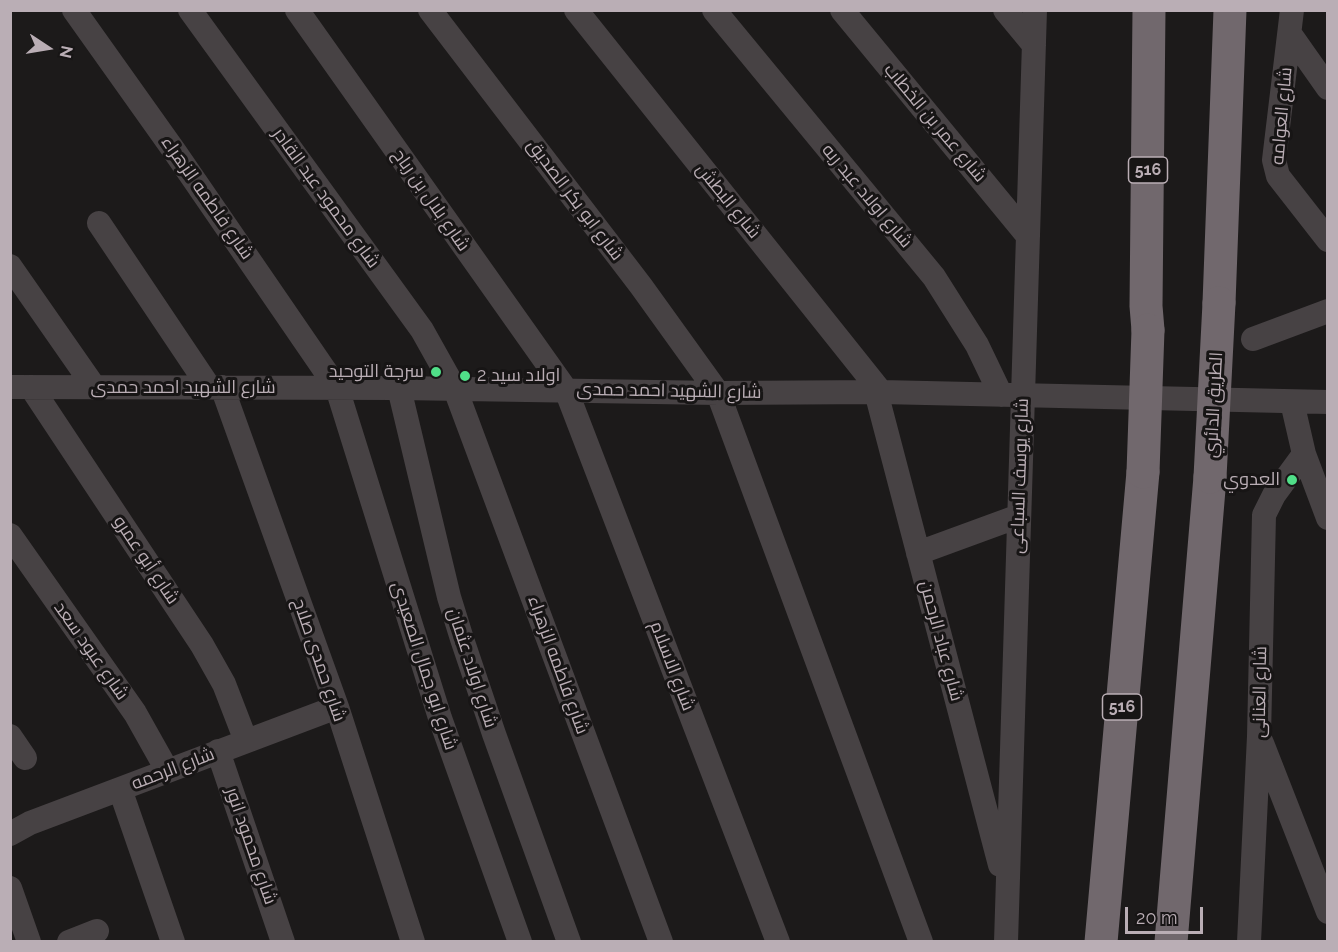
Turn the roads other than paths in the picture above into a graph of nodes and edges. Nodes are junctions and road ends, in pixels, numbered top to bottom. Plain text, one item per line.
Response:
1 (74, 10) edge
2 (190, 10) edge
3 (297, 10) edge
4 (430, 10) edge
5 (576, 10) edge
6 (714, 10) edge
7 (842, 10) edge
8 (1005, 10) edge
9 (1035, 10) edge
10 (1149, 10) edge
11 (1230, 10) edge
12 (1291, 22) edge
13 (1034, 45) junction
14 (1328, 88) edge
15 (99, 223) dead end
16 (1028, 236) junction
17 (1328, 240) edge
18 (10, 266) edge
19 (1328, 311) edge
20 (1253, 339) dead end
21 (21, 387) edge
22 (215, 387) junction
23 (95, 388) junction
24 (337, 388) junction
25 (399, 388) junction
26 (455, 389) junction
27 (566, 390) junction
28 (878, 392) junction
29 (718, 393) junction
30 (1012, 395) junction
31 (1292, 402) junction
32 (1328, 402) edge
33 (1304, 454) junction
34 (1019, 516) junction
35 (1328, 518) edge
36 (10, 536) edge
37 (918, 553) junction
38 (337, 707) junction
39 (10, 736) edge
40 (1259, 736) junction
41 (246, 741) junction
42 (218, 751) junction
43 (25, 758) dead end
44 (167, 770) junction
45 (120, 789) junction
46 (10, 834) edge
47 (10, 888) edge
48 (1007, 890) junction
49 (1328, 912) edge
50 (97, 932) dead end
51 (411, 938) edge
52 (28, 942) edge
53 (69, 942) edge
54 (172, 942) edge
55 (283, 942) edge
56 (520, 942) edge
57 (569, 942) edge
58 (662, 942) edge
59 (778, 942) edge
60 (921, 942) edge
61 (1006, 942) edge
62 (1101, 942) edge
63 (1171, 942) edge
64 (1248, 942) edge

1 - 24 street, شارع فاطمه الزهراء
2 - 26 street, شارع محمود عبد القادر
3 - 27 street, شارع بلال بن رباح
4 - 29 street, شارع ابو بكر الصديق
5 - 28 street, شارع البطش
6 - 30 street, شارع اولاد عبد ربه
7 - 16 street, شارع عمر بن الخطاب
8 - 13 street
9 - 13 street, شارع يوسف السباعى
10 - 62 highway, 516, bridge
11 - 63 highway, الطريق الدائري, bridge
12 - 14 street
12 - 17 street, شارع العوامه
13 - 16 street, شارع يوسف السباعى
15 - 22 street, شارع حمدى صلاح
16 - 30 street, شارع يوسف السباعى
18 - 23 street
19 - 20 street
21 - 23 street, شارع الشهيد احمد حمدى
21 - 41 street, شارع أبو عمرو
22 - 23 street, شارع الشهيد احمد حمدى
22 - 24 street, شارع الشهيد احمد حمدى
22 - 38 street, شارع حمدى صلاح
24 - 25 street, شارع الشهيد احمد حمدى
24 - 56 street, شارع ابو جمال الصعيدى
25 - 26 street, شارع الشهيد احمد حمدى
25 - 57 street, شارع اولاد عثمان
26 - 27 street, شارع الشهيد احمد حمدى
26 - 58 street, شارع فاطمه الزهراء
27 - 29 street, شارع الشهيد احمد حمدى
27 - 59 street, شارع الاسلام
28 - 29 street, شارع الشهيد احمد حمدى
28 - 30 street, شارع الشهيد احمد حمدى
28 - 37 street, شارع عباد الرحمن
29 - 60 street
30 - 31 street, شارع الشهيد احمد حمدى
30 - 34 street, شارع يوسف السباعى
31 - 32 street, شارع الشهيد احمد حمدى
31 - 33 street
33 - 35 street
33 - 40 street, شارع العنانى
34 - 37 street
34 - 48 street, شارع يوسف السباعى
36 - 44 street, شارع عبود سعد
37 - 48 street, شارع عباد الرحمن
38 - 41 street, شارع الرحمه
38 - 51 street, شارع حمدى صلاح
39 - 43 street
40 - 49 street
40 - 64 street, شارع العنانى
41 - 42 street, شارع الرحمه
42 - 44 street, شارع الرحمه
42 - 55 street, شارع محمود انور
44 - 45 street, شارع الرحمه
45 - 46 street, شارع الرحمه
45 - 54 street
47 - 52 street
48 - 61 street, شارع يوسف السباعى
50 - 53 street

